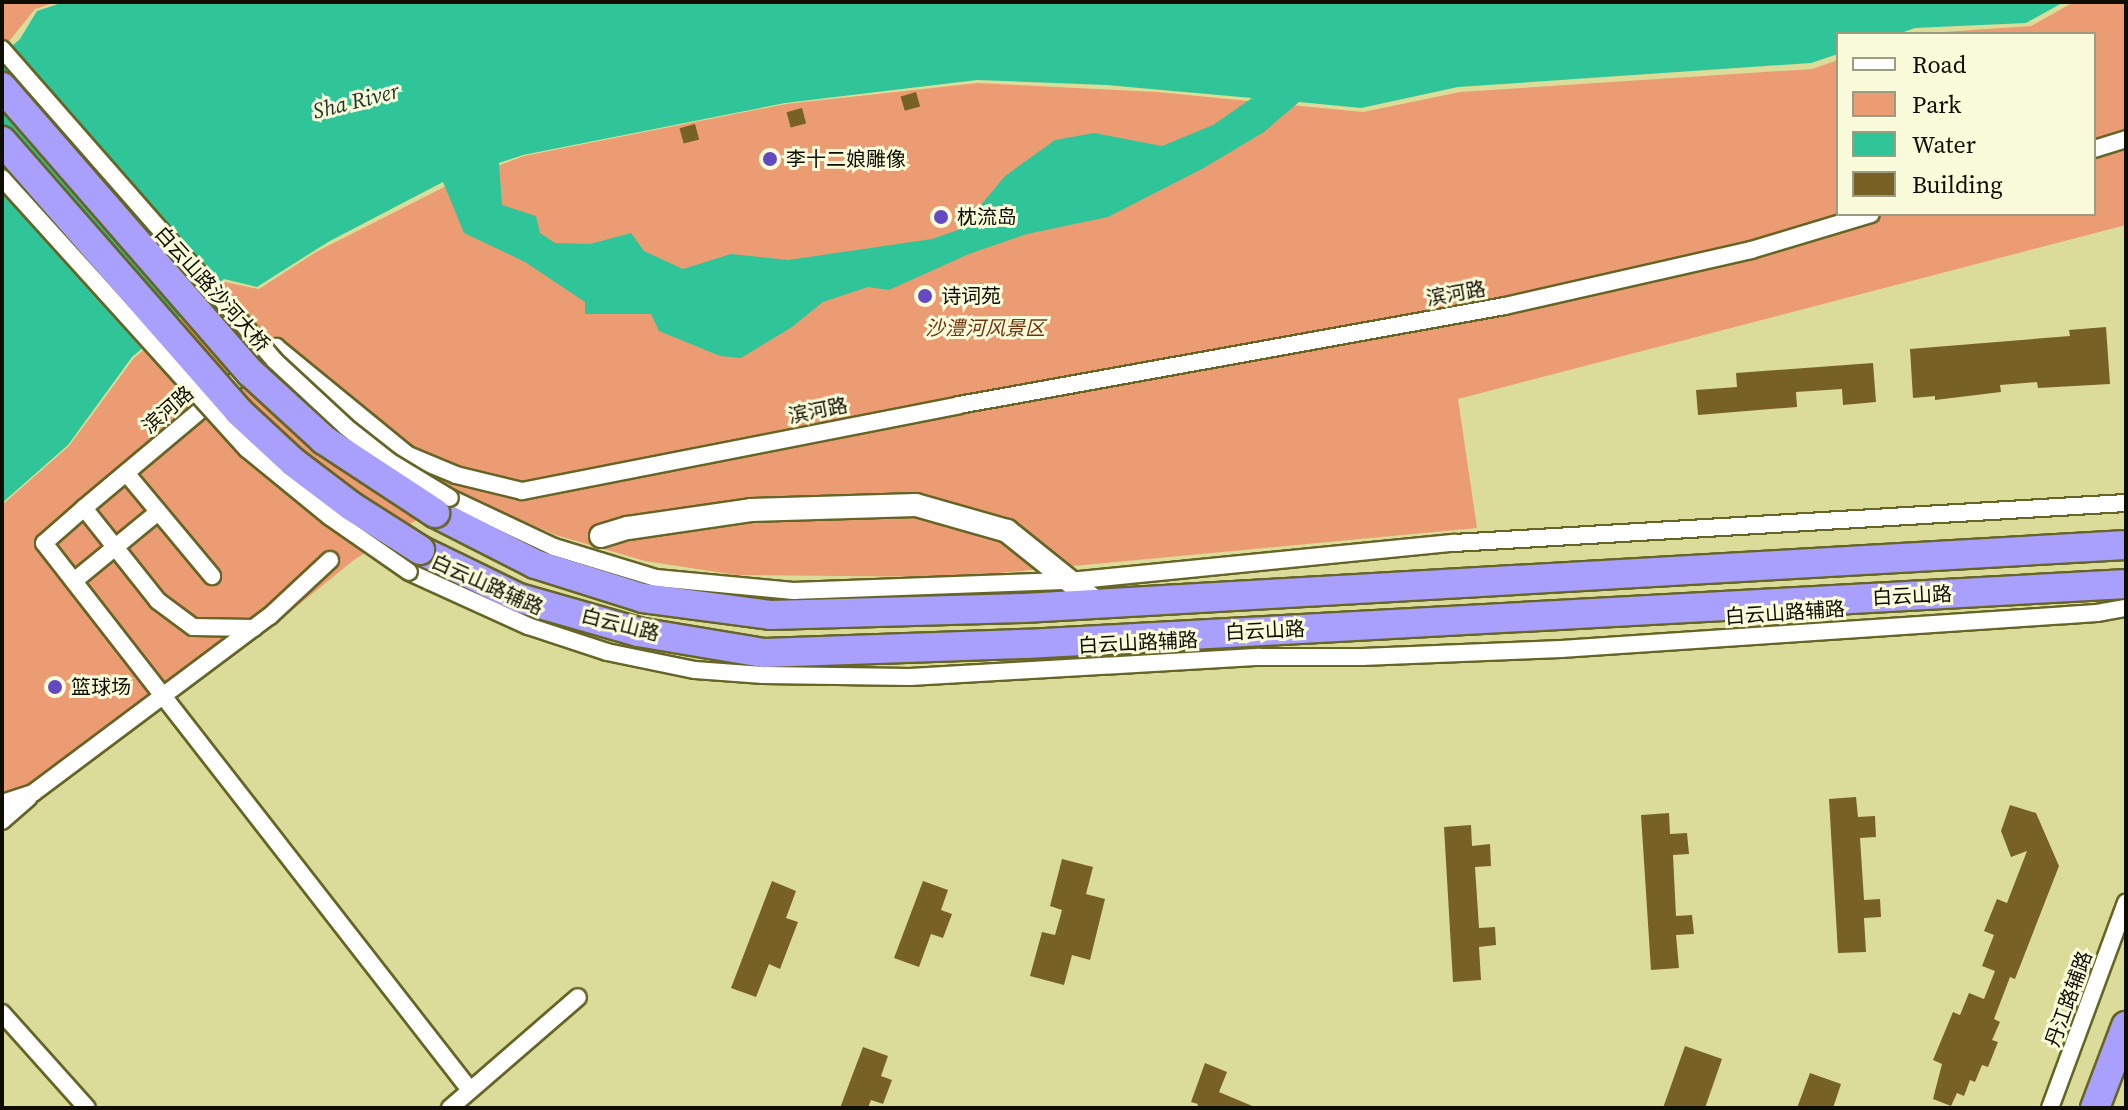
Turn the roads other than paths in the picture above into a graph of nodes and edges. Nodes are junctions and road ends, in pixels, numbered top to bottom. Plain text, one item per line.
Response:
1 (2, 49) edge
2 (2, 87) edge
3 (2126, 139) edge
4 (2, 141) edge
5 (2096, 148) edge
6 (2, 178) edge
7 (1864, 216) edge
8 (127, 474) junction
9 (2126, 503) edge
10 (442, 505) junction
11 (84, 508) junction
12 (158, 512) junction
13 (601, 536) dead end
14 (2126, 545) edge
15 (116, 547) junction
16 (330, 560) dead end
17 (414, 561) junction
18 (212, 576) dead end
19 (74, 581) junction
20 (1070, 581) junction
21 (2126, 584) edge
22 (2086, 586) junction
23 (1098, 604) junction
24 (2126, 607) edge
25 (254, 628) junction
26 (165, 696) junction
27 (33, 793) junction
28 (2, 803) edge
29 (2, 821) edge
30 (2126, 903) edge
31 (578, 997) dead end
32 (2, 1013) edge
33 (2126, 1026) edge
34 (470, 1090) junction
35 (87, 1108) edge
36 (450, 1108) edge
37 (2050, 1108) edge
38 (2095, 1108) edge

1 - 10 street, 白云山路沙河大桥, bridge
2 - 10 highway, 白云山路沙河大桥, bridge
3 - 5 street
4 - 17 highway, bridge
6 - 17 street, bridge
7 - 8 street, 滨河路
8 - 11 street, 滨河路
8 - 12 street
9 - 20 street
10 - 20 street
10 - 23 highway, 白云山路
11 - 15 street
11 - 19 street, 滨河路
12 - 15 street
12 - 18 street
13 - 20 street
14 - 23 highway, 白云山路
15 - 19 street
15 - 25 street
16 - 25 street
17 - 22 highway, 白云山路
17 - 24 street, 白云山路辅路
19 - 26 street
20 - 23 street
21 - 22 highway, 白云山路
22 - 24 highway
25 - 26 street
26 - 27 street
26 - 34 street
27 - 28 street
27 - 29 street
30 - 37 street, 丹江路辅路
31 - 34 street
32 - 35 street
33 - 38 highway
34 - 36 street

